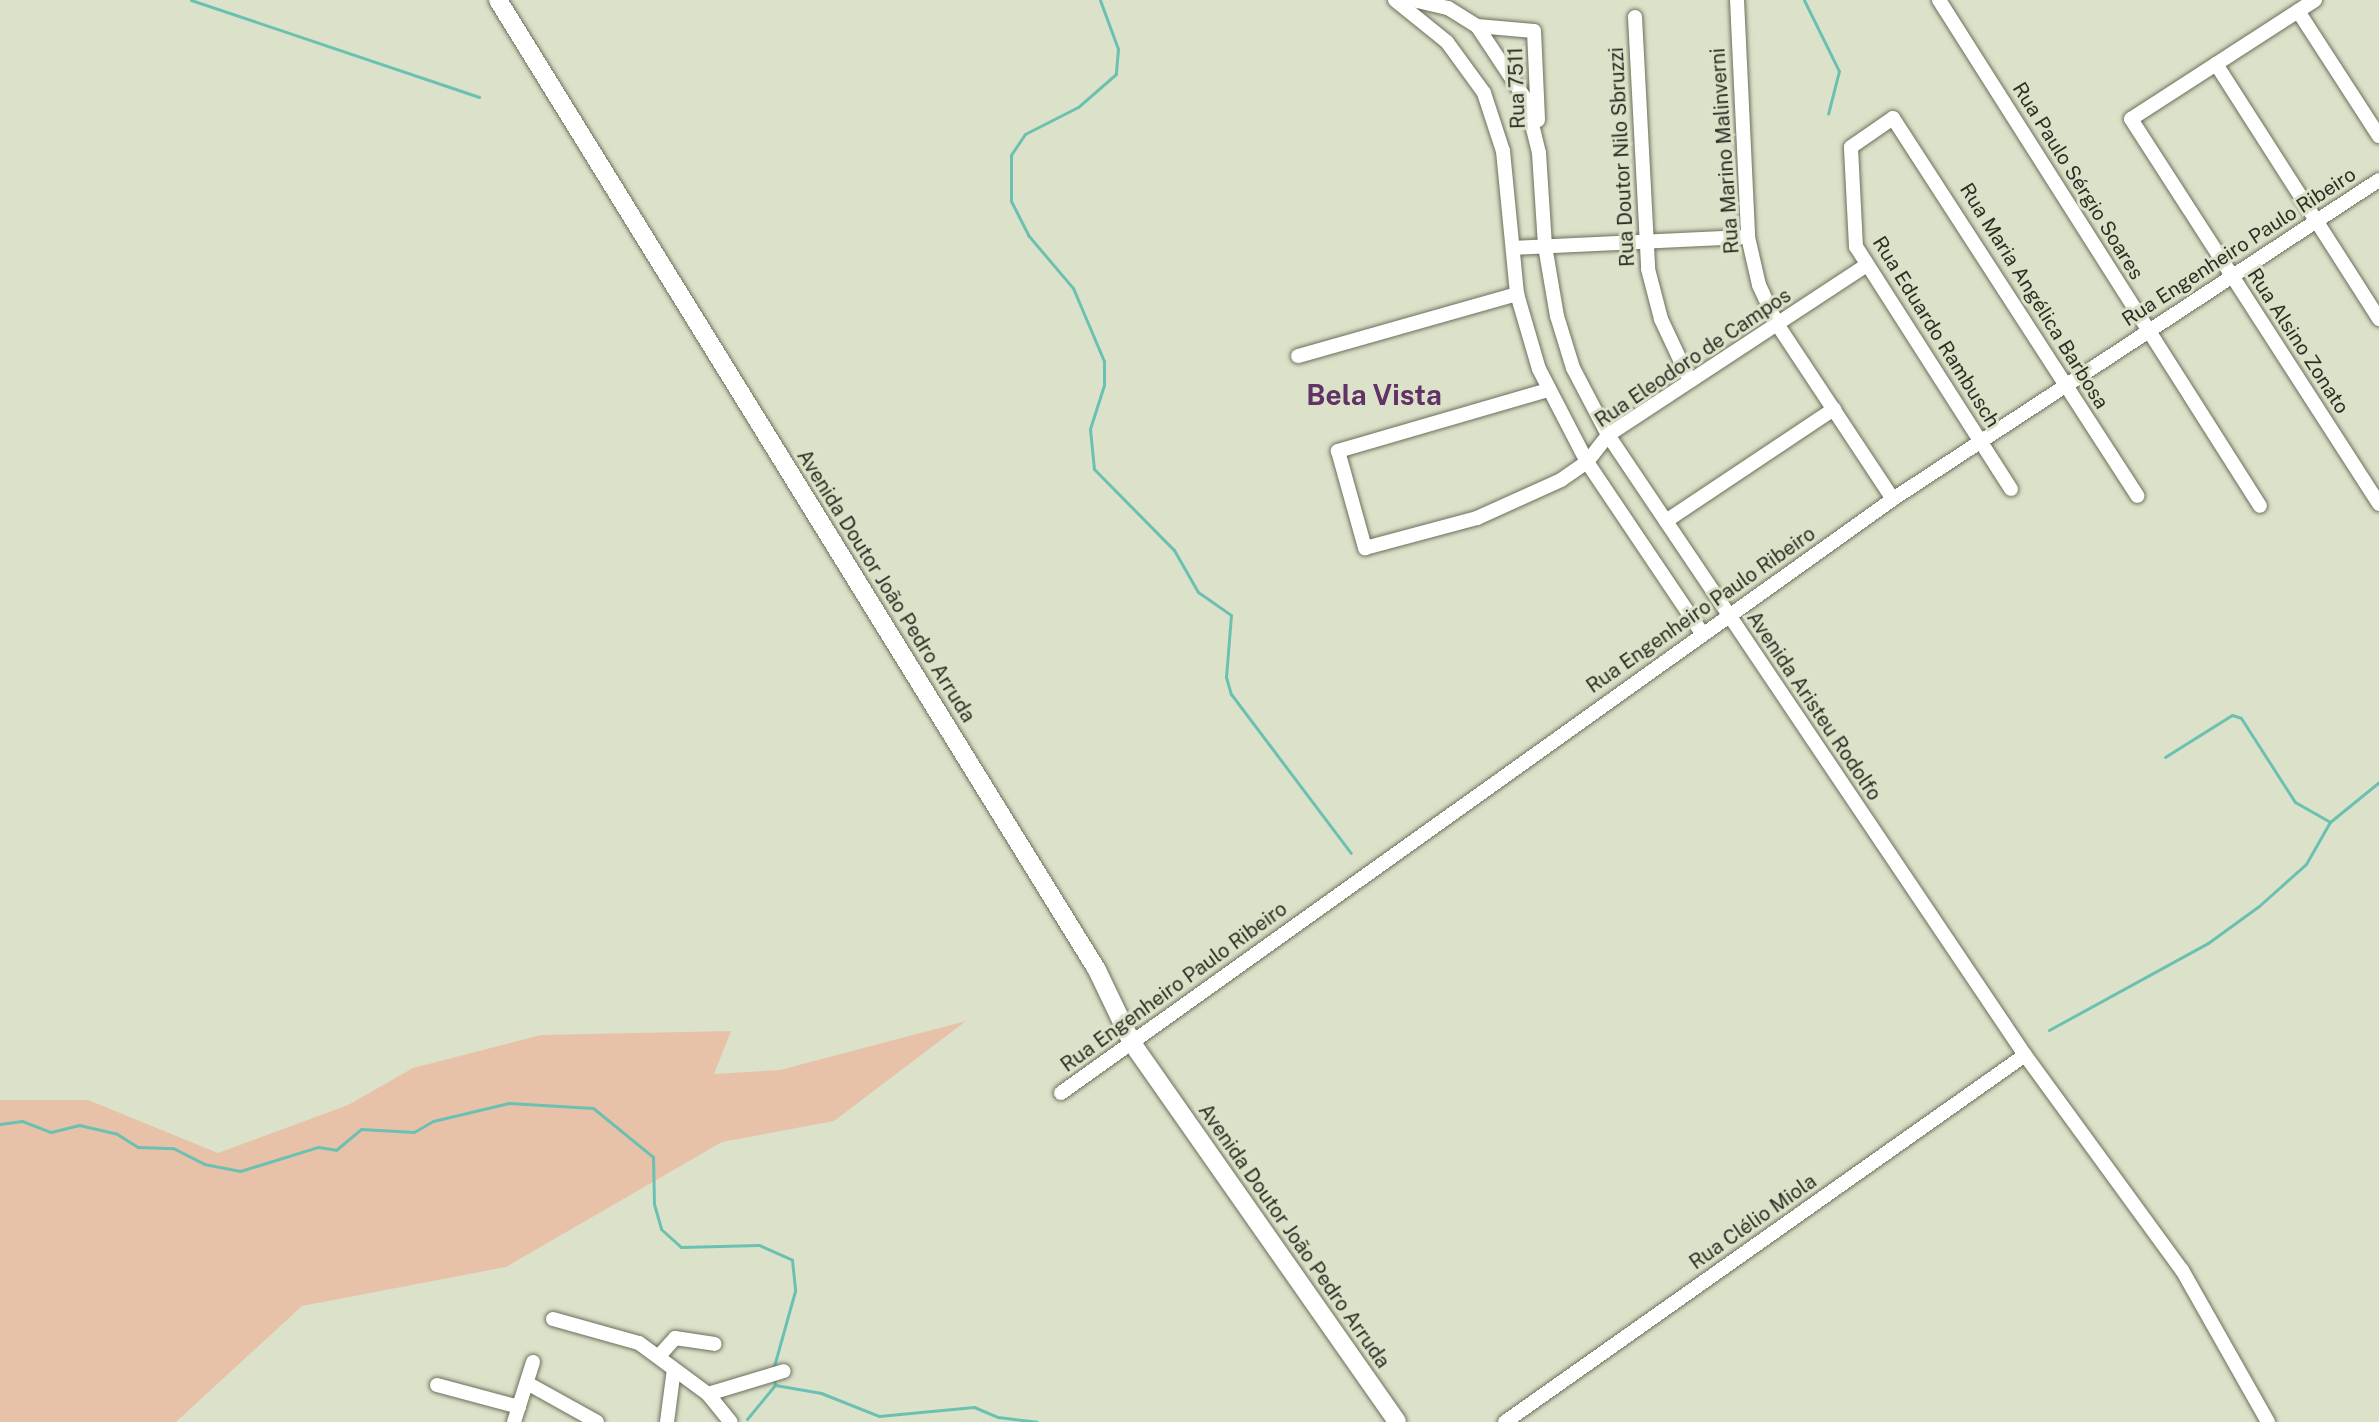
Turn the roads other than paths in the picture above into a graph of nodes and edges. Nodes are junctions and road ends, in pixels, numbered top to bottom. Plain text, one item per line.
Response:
1 (498, 0) edge
2 (1395, 0) edge
3 (1413, 0) edge
4 (1737, 0) edge
5 (1939, 0) edge
6 (2315, 0) edge
7 (1454, 6) edge
8 (2298, 11) junction
9 (1635, 17) dead end
10 (1477, 26) junction
11 (1440, 35) junction
12 (2216, 64) junction
13 (1896, 118) joint
14 (2379, 136) edge
15 (1539, 153) junction
16 (2379, 180) edge
17 (2316, 221) junction
18 (1748, 237) junction
19 (1644, 242) junction
20 (1545, 246) junction
21 (1513, 248) junction
22 (1867, 265) junction
23 (2232, 276) junction
24 (1517, 294) junction
25 (2379, 319) edge
26 (1777, 324) junction
27 (2149, 330) junction
28 (1298, 356) dead end
29 (1690, 381) junction
30 (2066, 384) junction
31 (1548, 390) junction
32 (1834, 409) junction
33 (1608, 435) junction
34 (1979, 440) junction
35 (1587, 462) junction
36 (2011, 489) dead end
37 (2138, 496) dead end
38 (1893, 499) junction
39 (2379, 504) edge
40 (2260, 506) dead end
41 (1666, 521) junction
42 (1729, 614) junction
43 (1702, 633) junction
44 (1132, 1043) junction
45 (2025, 1055) junction
46 (1061, 1093) dead end
47 (553, 1319) dead end
48 (715, 1344) dead end
49 (659, 1356) junction
50 (533, 1362) dead end
51 (674, 1369) junction
52 (784, 1371) dead end
53 (527, 1383) junction
54 (437, 1385) dead end
55 (708, 1394) junction
56 (519, 1407) junction
57 (514, 1422) edge
58 (597, 1422) edge
59 (667, 1422) edge
60 (731, 1422) edge
61 (1397, 1422) edge
62 (1505, 1422) edge
63 (2268, 1422) edge

1 - 44 main road, Avenida Doutor João Pedro Arruda
2 - 11 street
3 - 7 street, Avenida Aristeu Rodolfo
4 - 18 street, Rua Marino Malinverni
5 - 27 street, Rua Paulo Sérgio Soares
6 - 8 street
7 - 10 street, Avenida Aristeu Rodolfo
7 - 11 street
8 - 12 street
8 - 14 street
9 - 19 street, Rua Doutor Nilo Sbruzzi
10 - 15 street, Avenida Aristeu Rodolfo
10 - 15 street, Rua 7511
11 - 21 street
12 - 17 street
12 - 23 street, Rua Alsino Zonato
13 - 22 street, Rua Eduardo Rambusch
13 - 30 street, Rua Maria Angélica Barbosa
15 - 20 street, Avenida Aristeu Rodolfo
16 - 17 street, Rua Engenheiro Paulo Ribeiro
17 - 23 street, Rua Engenheiro Paulo Ribeiro
17 - 25 street
18 - 19 street
18 - 26 street, Rua Marino Malinverni
19 - 20 street
19 - 29 street, Rua Doutor Nilo Sbruzzi
20 - 21 street
20 - 33 street, Avenida Aristeu Rodolfo
21 - 24 street
22 - 26 street, Rua Eleodoro de Campos
22 - 34 street, Rua Eduardo Rambusch
23 - 27 street, Rua Engenheiro Paulo Ribeiro
23 - 39 street, Rua Alsino Zonato
24 - 28 street
24 - 31 street
26 - 29 street, Rua Eleodoro de Campos
26 - 32 street, Rua Marino Malinverni
27 - 30 street, Rua Engenheiro Paulo Ribeiro
27 - 40 street, Rua Paulo Sérgio Soares
29 - 33 street, Rua Eleodoro de Campos
30 - 34 street, Rua Engenheiro Paulo Ribeiro
30 - 37 street, Rua Maria Angélica Barbosa
31 - 35 street
31 - 35 street, Rua Eleodoro de Campos
32 - 38 street, Rua Marino Malinverni
32 - 41 street
33 - 35 street, Rua Eleodoro de Campos
33 - 41 street, Avenida Aristeu Rodolfo
34 - 36 street, Rua Eduardo Rambusch
34 - 38 street, Rua Engenheiro Paulo Ribeiro
35 - 43 street
38 - 42 street, Rua Engenheiro Paulo Ribeiro
41 - 42 street, Avenida Aristeu Rodolfo
42 - 43 street, Rua Engenheiro Paulo Ribeiro
42 - 45 street, Avenida Aristeu Rodolfo
43 - 44 street, Rua Engenheiro Paulo Ribeiro
44 - 46 street, Rua Engenheiro Paulo Ribeiro
44 - 61 main road, Avenida Doutor João Pedro Arruda
45 - 62 street, Rua Clélio Miola
45 - 63 street, Avenida Aristeu Rodolfo
47 - 49 street
48 - 49 street
49 - 51 street
50 - 53 street
51 - 55 street
51 - 59 street
52 - 55 street
53 - 56 street
53 - 58 street
54 - 56 street
55 - 60 street
56 - 57 street

